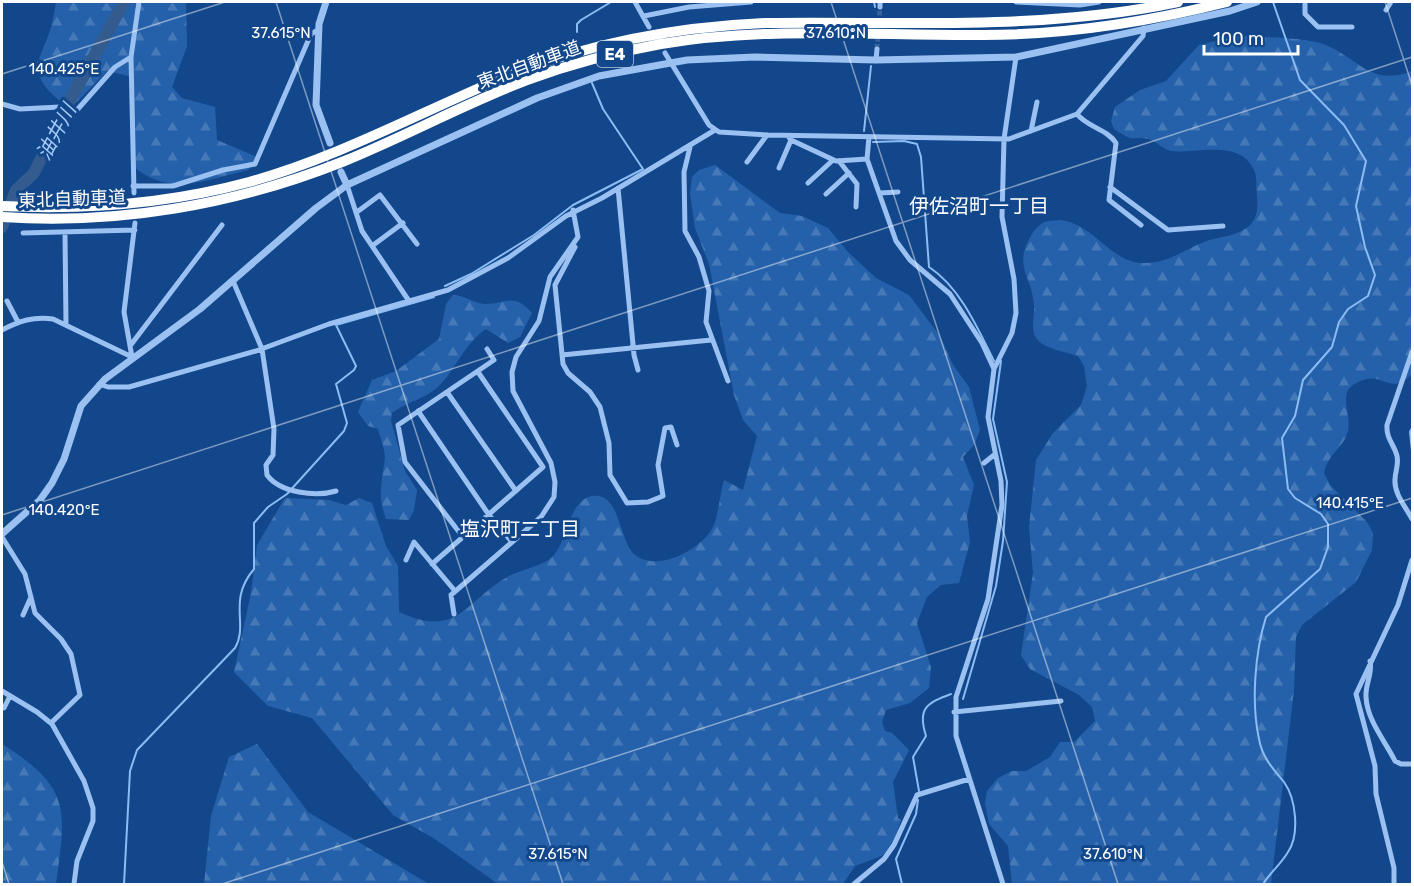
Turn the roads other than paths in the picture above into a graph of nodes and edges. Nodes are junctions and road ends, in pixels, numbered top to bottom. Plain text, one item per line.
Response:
1 (139, 2) edge
2 (327, 2) edge
3 (635, 2) edge
4 (751, 2) edge
5 (1016, 2) edge
6 (1099, 2) edge
7 (1178, 2) edge
8 (1227, 2) edge
9 (1257, 2) edge
10 (1305, 2) edge
11 (1391, 2) edge
12 (1386, 10) dead end
13 (644, 16) junction
14 (649, 27) dead end
15 (1352, 27) dead end
16 (1144, 28) junction
17 (318, 30) junction
18 (877, 49) tunnel mouth
19 (665, 53) dead end
20 (131, 57) junction
21 (1016, 57) junction
22 (876, 60) junction
23 (670, 63) junction
24 (1037, 102) dead end
25 (2, 104) edge
26 (1077, 114) junction
27 (715, 130) junction
28 (1031, 131) junction
29 (767, 135) junction
30 (869, 136) junction
31 (789, 138) junction
32 (1004, 139) junction
33 (330, 143) dead end
34 (690, 147) junction
35 (867, 159) junction
36 (836, 161) junction
37 (747, 162) dead end
38 (778, 168) dead end
39 (341, 172) dead end
40 (849, 173) junction
41 (808, 183) dead end
42 (347, 185) junction
43 (1110, 187) junction
44 (618, 188) junction
45 (898, 192) dead end
46 (880, 193) junction
47 (826, 194) dead end
48 (2, 206) edge
49 (856, 207) dead end
50 (1139, 207) junction
51 (573, 210) junction
52 (357, 212) junction
53 (2, 217) edge
54 (1131, 219) junction
55 (135, 223) dead end
56 (403, 223) junction
57 (222, 225) dead end
58 (1141, 225) dead end
59 (1223, 226) dead end
60 (135, 230) junction
61 (23, 233) dead end
62 (65, 233) junction
63 (576, 243) junction
64 (417, 244) dead end
65 (372, 246) junction
66 (232, 281) junction
67 (7, 301) dead end
68 (409, 301) junction
69 (18, 322) junction
70 (66, 324) junction
71 (2, 330) edge
72 (711, 340) junction
73 (130, 346) junction
74 (634, 348) junction
75 (262, 349) junction
76 (488, 349) dead end
77 (1413, 352) edge
78 (562, 355) junction
79 (132, 357) junction
80 (994, 369) junction
81 (638, 370) dead end
82 (478, 372) junction
83 (728, 381) dead end
84 (99, 384) junction
85 (447, 392) junction
86 (418, 411) junction
87 (677, 445) dead end
88 (994, 455) junction
89 (984, 463) dead end
90 (336, 491) dead end
91 (516, 491) junction
92 (489, 515) junction
93 (1413, 519) edge
94 (2, 536) edge
95 (463, 537) junction
96 (512, 542) junction
97 (406, 560) dead end
98 (1413, 560) edge
99 (432, 564) junction
100 (455, 591) junction
101 (31, 597) junction
102 (454, 614) dead end
103 (23, 615) dead end
104 (1370, 661) junction
105 (2, 691) edge
106 (10, 696) junction
107 (1061, 701) dead end
108 (4, 708) dead end
109 (954, 712) junction
110 (51, 723) junction
111 (1413, 764) edge
112 (969, 779) junction
113 (856, 884) edge
114 (74, 885) edge
115 (1003, 885) edge
116 (1394, 885) edge

1 - 20 street
2 - 17 street
3 - 13 street
4 - 13 street
5 - 6 street
7 - 48 highway, 東北自動車道 / E4
8 - 53 highway, 東北自動車道 / E4
9 - 16 street
10 - 15 street
11 - 12 street
13 - 14 street
16 - 21 street
16 - 26 street
17 - 20 street
17 - 33 street
18 - 22 street
19 - 23 street
20 - 25 street
21 - 22 street
21 - 32 street
22 - 23 street
23 - 27 street
23 - 42 street
24 - 28 street
26 - 28 street
26 - 43 street
27 - 29 street
27 - 34 street
28 - 32 street
29 - 31 street
29 - 37 street
30 - 31 street
30 - 32 street
30 - 35 street
31 - 36 street
31 - 38 street
32 - 80 street
34 - 44 street
34 - 72 street
35 - 36 street
35 - 46 street
36 - 40 street
36 - 41 street
39 - 42 street
40 - 47 street
40 - 49 street
42 - 52 street
42 - 66 street
43 - 50 street
43 - 54 street
44 - 51 street
44 - 74 street
45 - 46 street
46 - 80 street
50 - 54 street
50 - 59 street
51 - 63 street
51 - 68 street
52 - 56 street
52 - 65 street
54 - 58 street
55 - 60 street
56 - 64 street
56 - 65 street
57 - 73 street
60 - 62 street
60 - 73 street
61 - 62 street
62 - 70 street
63 - 78 street
63 - 96 street
65 - 68 street
66 - 75 street
66 - 79 street
67 - 69 street
68 - 75 street
69 - 70 street
69 - 71 street
70 - 79 street
72 - 74 street
72 - 83 street
73 - 79 street
74 - 78 street
74 - 81 street
75 - 84 street
75 - 90 street
76 - 82 street
77 - 93 street
78 - 87 street
79 - 84 street
80 - 88 street
82 - 85 street
82 - 91 street
84 - 94 street
85 - 86 street
85 - 91 street
86 - 92 street
86 - 95 street
88 - 89 street
88 - 109 street
91 - 92 street
92 - 95 street
92 - 96 street
94 - 101 street
95 - 99 street
96 - 100 street
97 - 99 street
98 - 104 street
99 - 100 street
100 - 102 street
101 - 103 street
101 - 110 street
104 - 111 street
104 - 116 street
105 - 106 street
106 - 108 street
106 - 110 street
107 - 109 street
109 - 112 street
110 - 114 street
112 - 113 street
112 - 115 street

